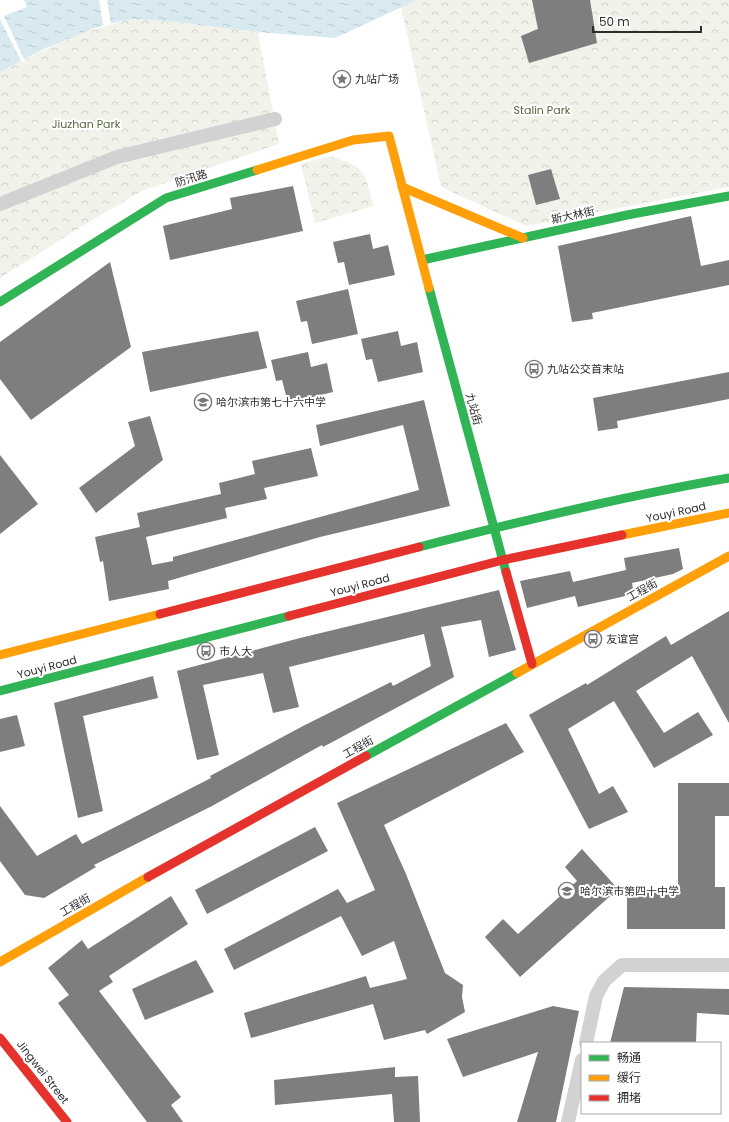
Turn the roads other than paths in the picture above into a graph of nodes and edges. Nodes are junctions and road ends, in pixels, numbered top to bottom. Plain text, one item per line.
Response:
1 (275, 119) dead end
2 (395, 158) joint
3 (402, 187) junction
4 (729, 196) edge
5 (0, 204) edge
6 (523, 238) junction
7 (422, 260) junction
8 (0, 302) edge
9 (729, 478) edge
10 (729, 513) edge
11 (494, 528) junction
12 (729, 556) edge
13 (503, 560) junction
14 (0, 655) edge
15 (532, 664) junction
16 (0, 691) edge
17 (0, 962) edge
18 (729, 965) edge
19 (0, 1038) edge
20 (586, 1042) edge
21 (581, 1064) edge
22 (67, 1122) edge
23 (568, 1122) edge

1 - 5 street
2 - 3 main road, 九站街
2 - 8 main road, 防汛路
3 - 6 main road
3 - 7 main road, 九站街
4 - 6 main road, 斯大林街
6 - 7 main road, 斯大林街
7 - 11 main road, 九站街
9 - 11 main road, Youyi Road
10 - 13 main road, Youyi Road
11 - 13 main road, 九站街
11 - 14 main road, Youyi Road
12 - 15 main road, 工程街
13 - 15 main road, 九站街
13 - 16 main road, Youyi Road
15 - 17 main road, 工程街
18 - 20 street
19 - 22 main road, Jingwei Street
21 - 23 street

